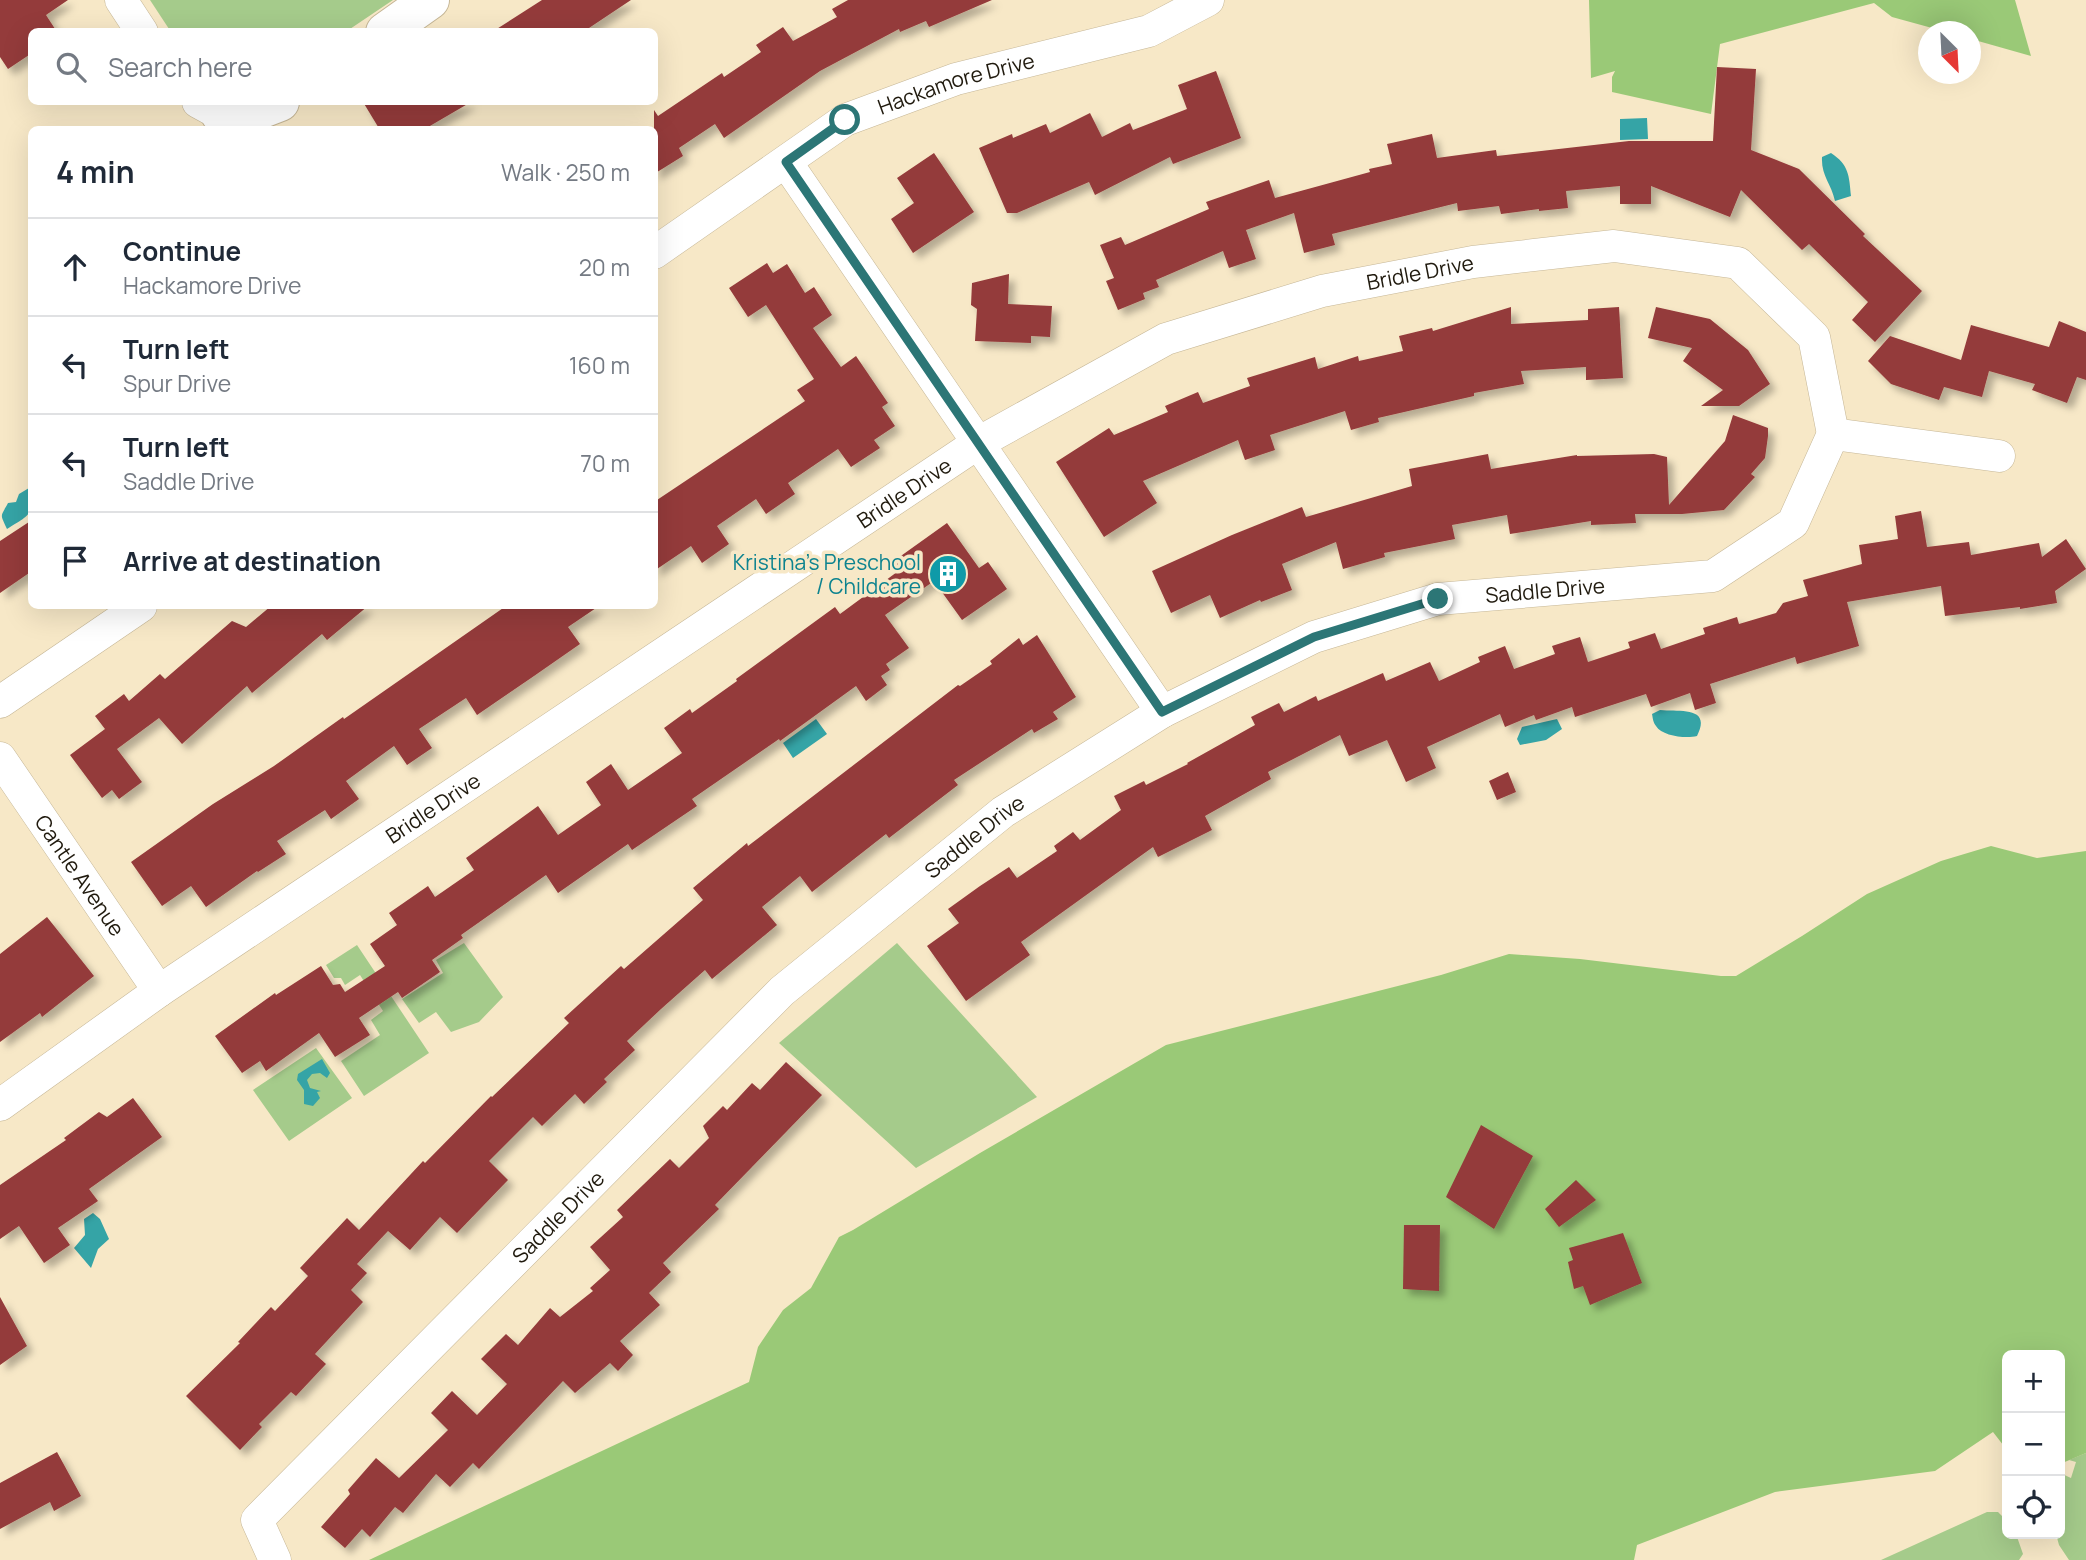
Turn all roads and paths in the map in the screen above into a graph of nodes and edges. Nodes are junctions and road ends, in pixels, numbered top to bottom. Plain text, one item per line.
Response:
1 (121, 0) edge
2 (430, 0) edge
3 (1208, 0) edge
4 (139, 28) edge
5 (391, 28) edge
6 (272, 105) edge
7 (209, 108) edge
8 (786, 162) junction
9 (658, 250) edge
10 (1833, 434) junction
11 (978, 443) junction
12 (1999, 456) dead end
13 (137, 609) edge
14 (0, 702) edge
15 (1162, 712) junction
16 (0, 758) edge
17 (159, 991) junction
18 (0, 1105) edge
19 (275, 1560) edge

1 - 4 street
2 - 5 street
3 - 8 street, Hackamore Drive
6 - 7 street
8 - 9 street, Hackamore Drive
8 - 11 street
10 - 11 street, Bridle Drive
10 - 12 street
10 - 15 street, Saddle Drive
11 - 15 street
11 - 17 street, Bridle Drive
13 - 14 street
15 - 19 street, Saddle Drive
16 - 17 street, Cantle Avenue
17 - 18 street, Bridle Drive

